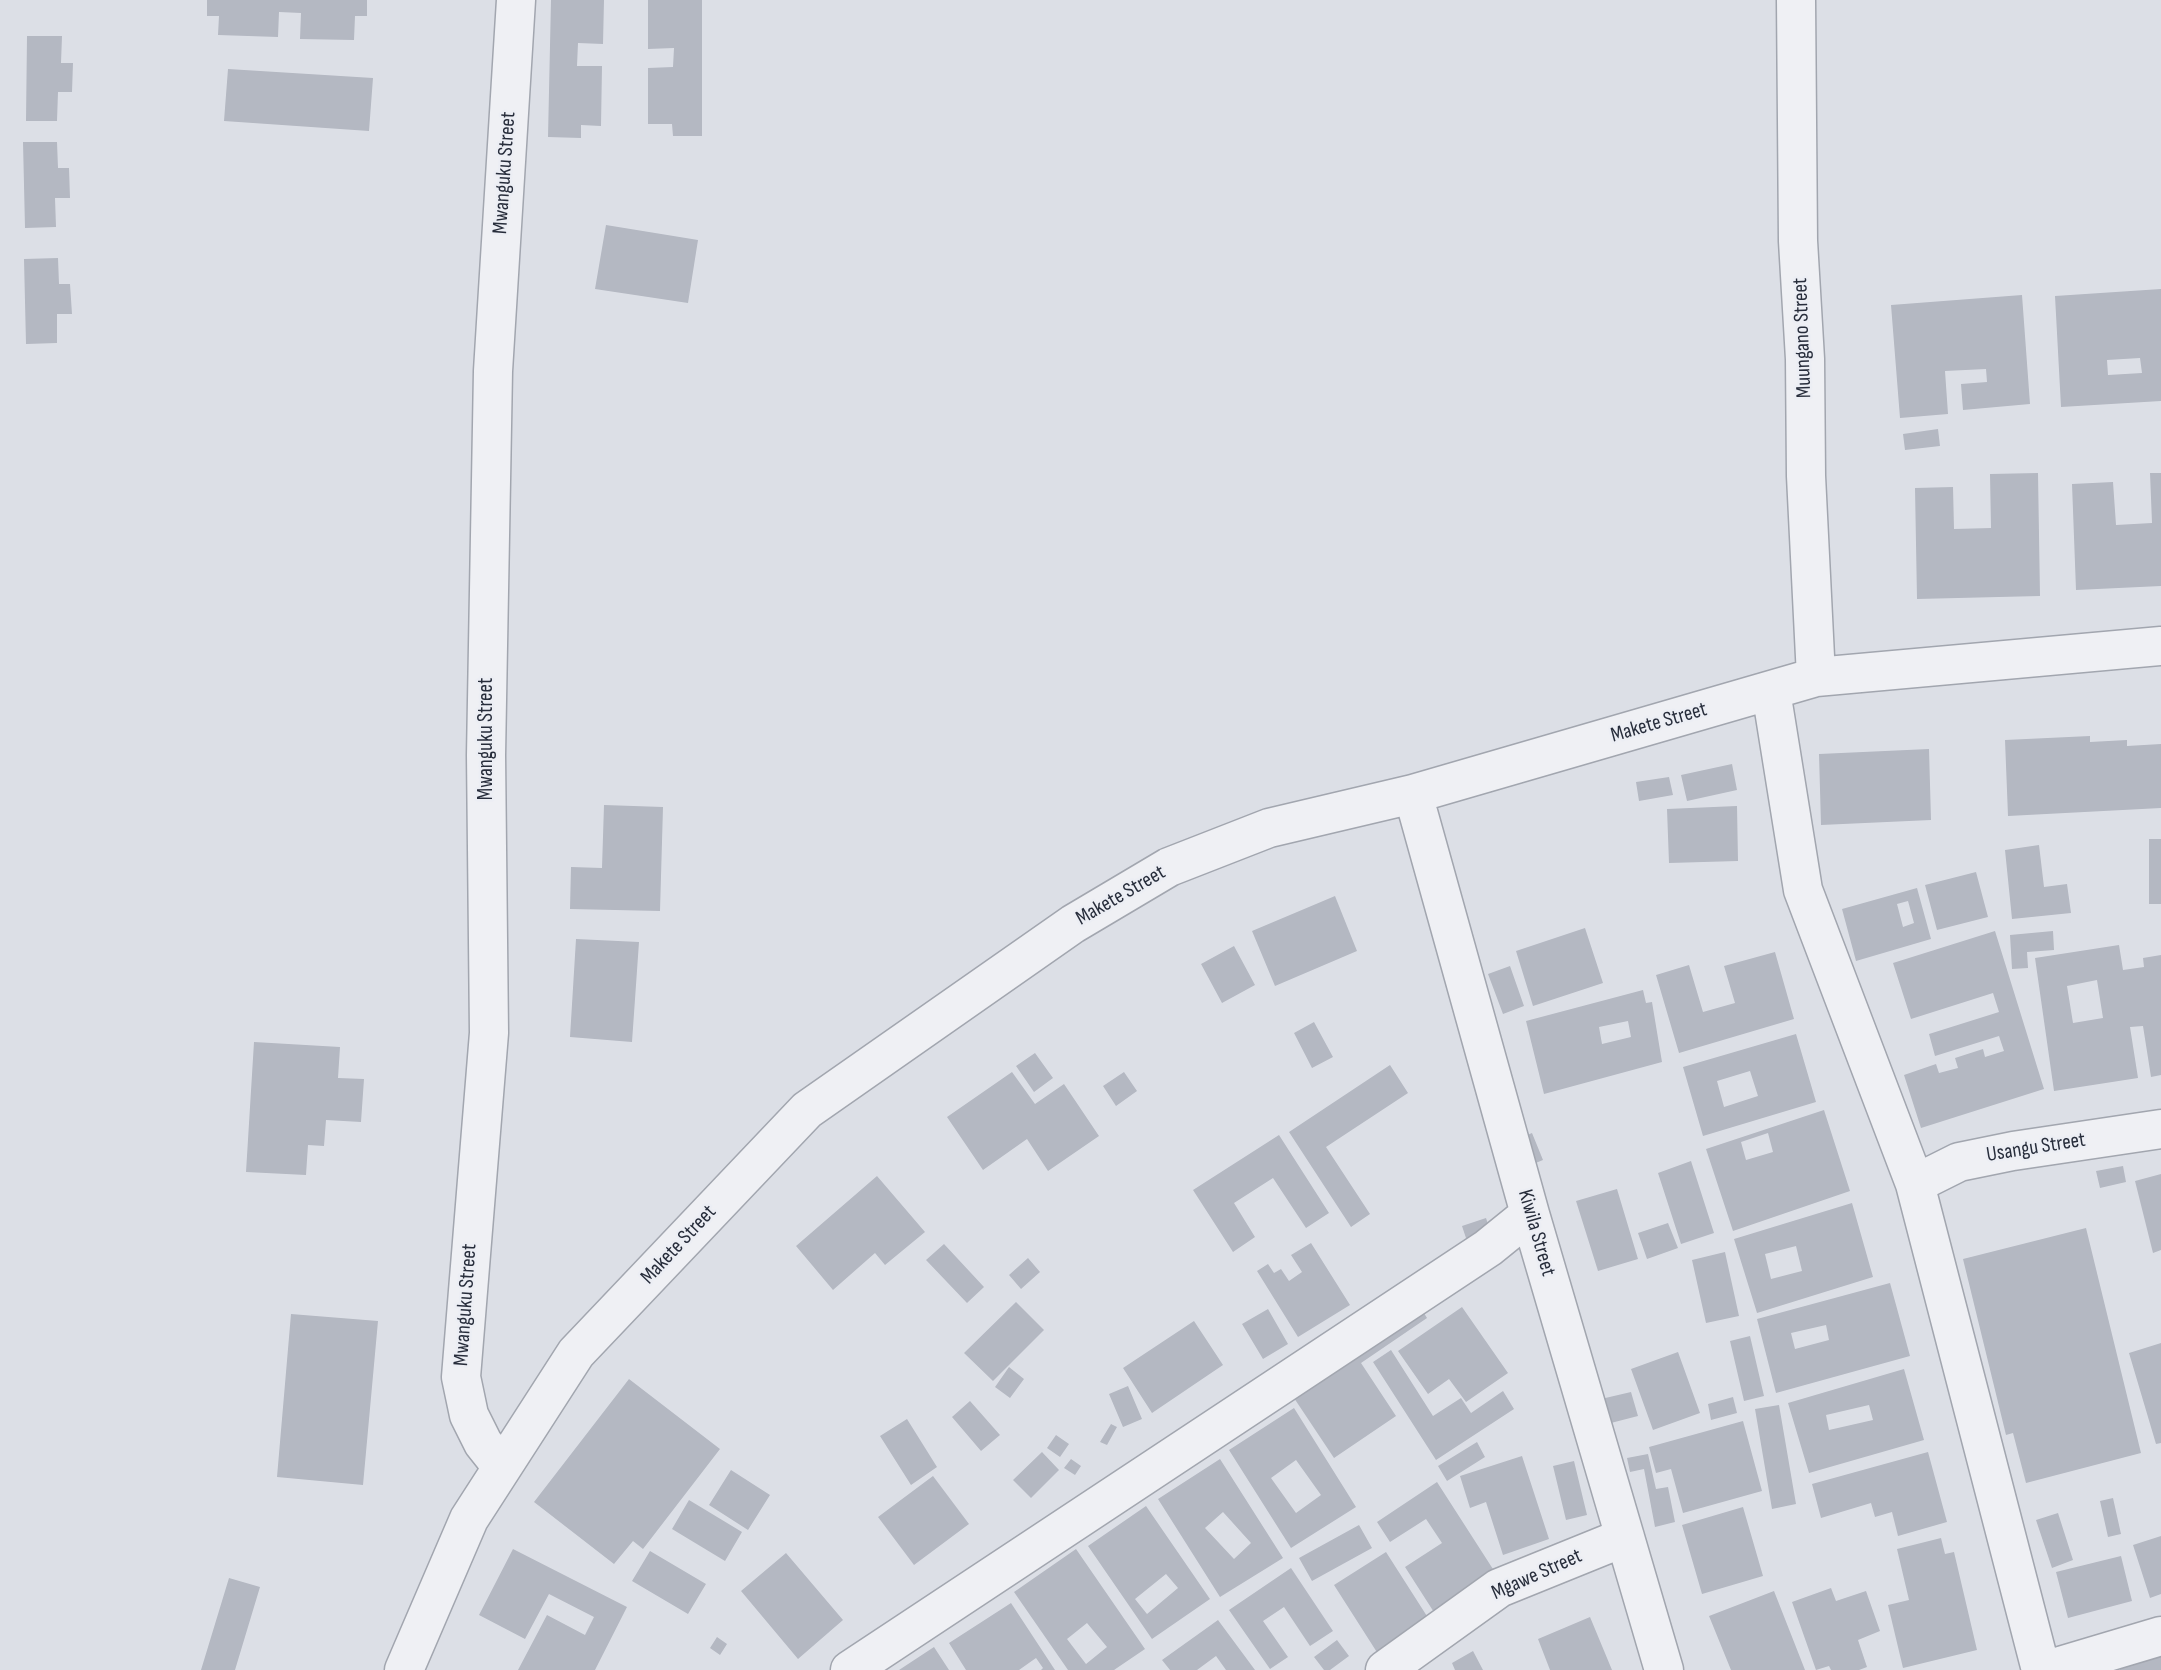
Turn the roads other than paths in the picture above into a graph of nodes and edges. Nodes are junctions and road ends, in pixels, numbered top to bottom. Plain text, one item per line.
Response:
1 (516, 0) edge
2 (1796, 0) edge
3 (2161, 646) edge
4 (1815, 677) junction
5 (1771, 691) junction
6 (1413, 793) junction
7 (2161, 1129) edge
8 (1916, 1184) junction
9 (1530, 1214) junction
10 (502, 1468) junction
11 (1625, 1537) junction
12 (2161, 1636) edge
13 (404, 1670) edge
14 (850, 1670) edge
15 (1385, 1670) edge
16 (1664, 1670) edge
17 (2041, 1670) edge
18 (2047, 1670) edge

1 - 10 street, Mwanguku Street
2 - 4 street, Muungano Street
3 - 4 street, Makete Street
4 - 5 street, Makete Street
5 - 6 street, Makete Street
5 - 8 street
6 - 9 street, Kiwila Street
6 - 10 street, Makete Street
7 - 8 street, Usangu Street
8 - 17 street
9 - 11 street, Kiwila Street
9 - 14 street
10 - 13 street, Makete Street
11 - 15 street, Mgawe Street
11 - 16 street, Kiwila Street
12 - 18 street

